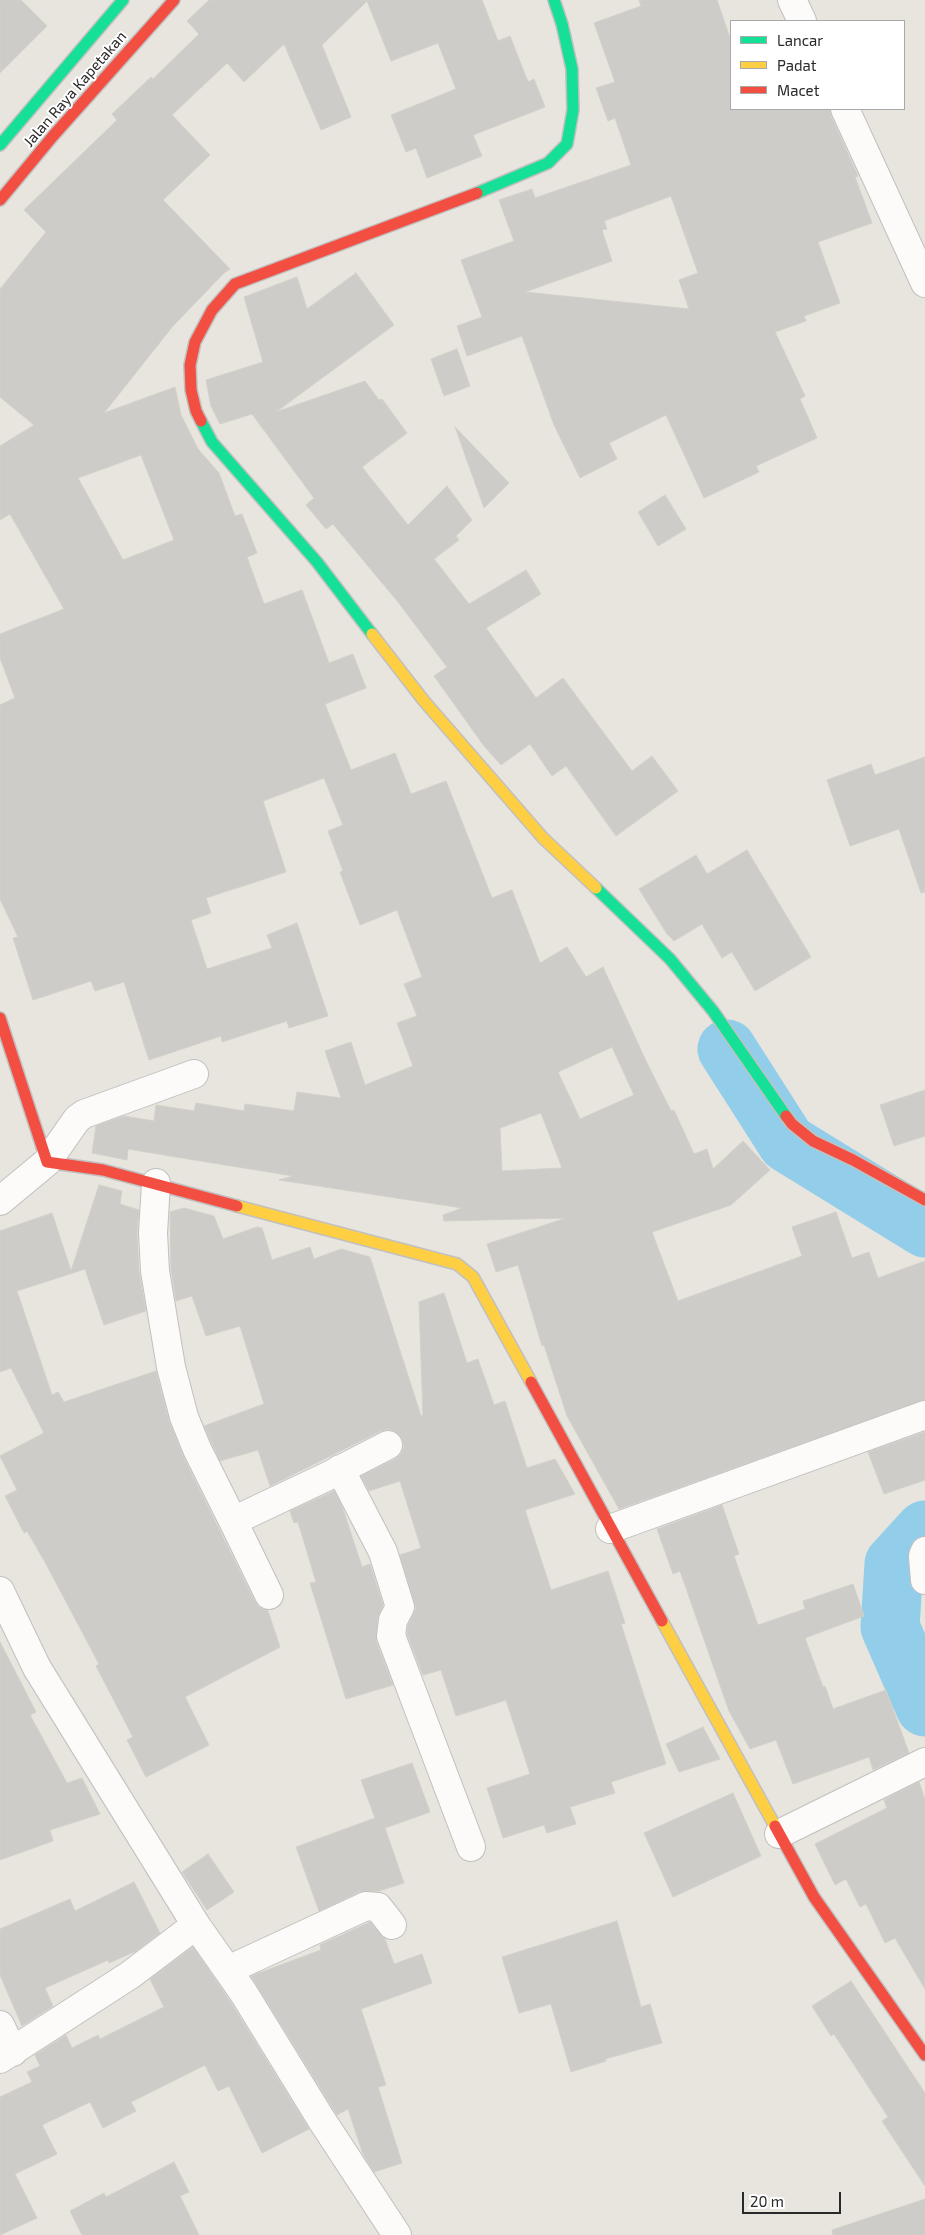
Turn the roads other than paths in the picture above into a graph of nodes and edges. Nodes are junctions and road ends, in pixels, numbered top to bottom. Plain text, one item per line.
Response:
1 (123, 0) edge
2 (174, 0) edge
3 (554, 0) edge
4 (792, 0) edge
5 (802, 20) edge
6 (845, 110) edge
7 (0, 145) edge
8 (0, 200) edge
9 (925, 284) edge
10 (0, 1018) edge
11 (194, 1074) dead end
12 (47, 1162) junction
13 (156, 1183) junction
14 (925, 1200) edge
15 (0, 1201) edge
16 (925, 1415) edge
17 (388, 1444) dead end
18 (340, 1469) junction
19 (233, 1521) junction
20 (610, 1528) junction
21 (925, 1551) edge
22 (925, 1580) edge
23 (0, 1591) edge
24 (270, 1595) dead end
25 (925, 1762) edge
26 (779, 1834) junction
27 (471, 1847) dead end
28 (196, 1925) junction
29 (392, 1925) dead end
30 (228, 1970) junction
31 (0, 2025) edge
32 (925, 2055) edge
33 (6, 2056) edge
34 (397, 2235) edge

1 - 7 main road, Jalan Raya Kapetakan
2 - 8 main road, Jalan Raya Kapetakan
3 - 14 main road
4 - 5 street
6 - 9 street
10 - 12 main road
11 - 12 street
12 - 13 main road
12 - 15 street
13 - 19 street
13 - 20 main road
16 - 20 street
17 - 18 street
18 - 19 street
18 - 27 street
19 - 24 street
20 - 26 main road
21 - 22 street
23 - 28 street
25 - 26 street
26 - 32 main road
28 - 30 street
28 - 33 street
29 - 30 street
30 - 34 street
31 - 33 street

